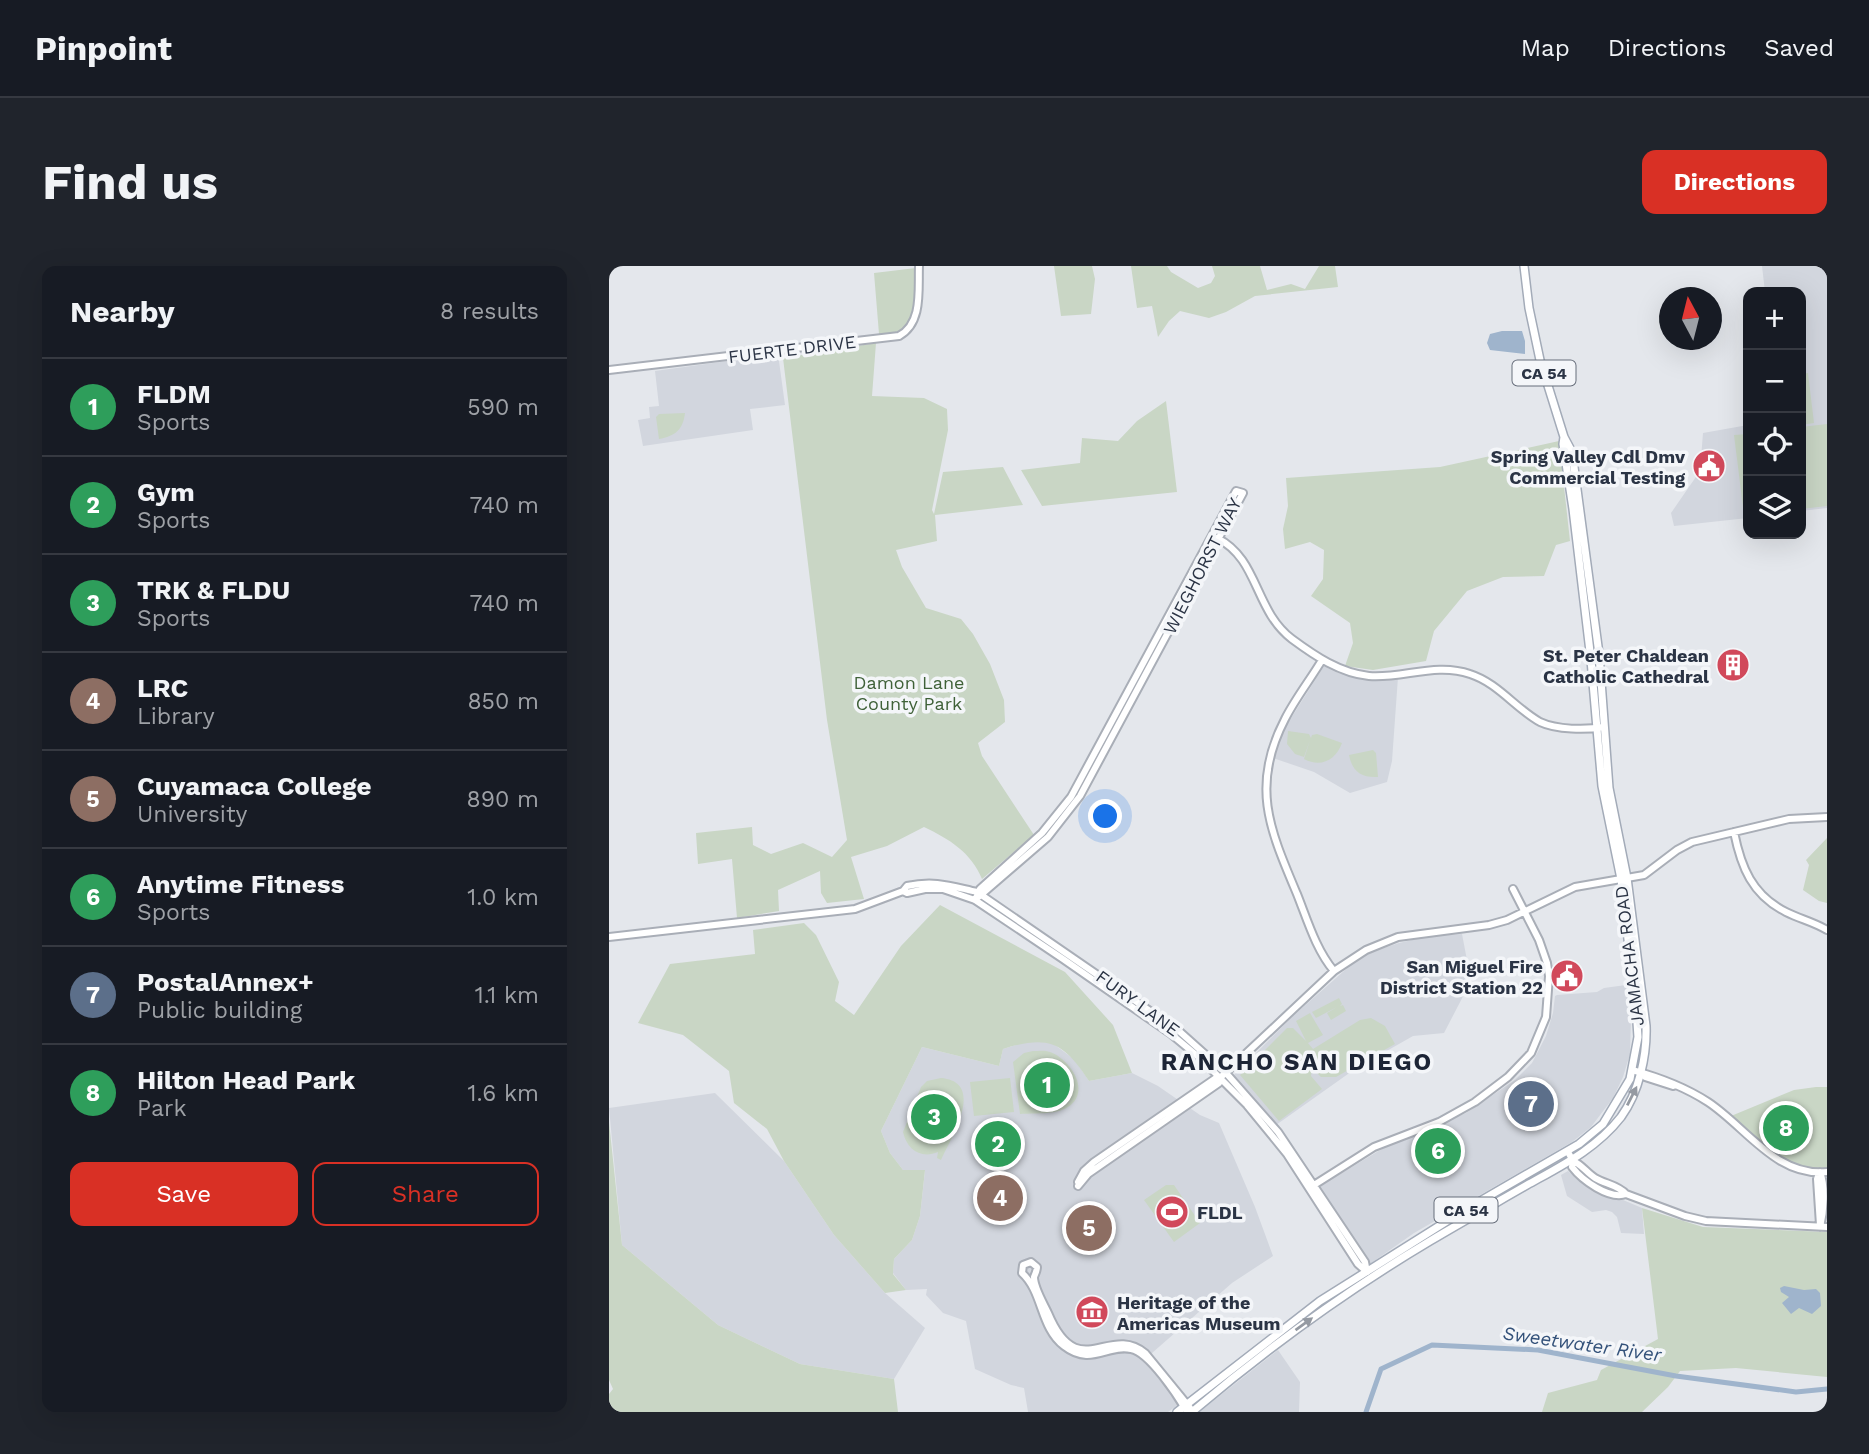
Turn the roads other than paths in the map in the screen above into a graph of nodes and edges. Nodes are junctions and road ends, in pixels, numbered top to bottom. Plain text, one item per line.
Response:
1 (919, 266) edge
2 (1524, 266) edge
3 (609, 370) edge
4 (1565, 437) junction
5 (1582, 526) junction
6 (1576, 534) junction
7 (1216, 537) junction
8 (1322, 660) junction
9 (1600, 727) junction
10 (1827, 817) edge
11 (1734, 832) junction
12 (1624, 879) junction
13 (1513, 889) dead end
14 (978, 896) junction
15 (1524, 913) junction
16 (1827, 930) edge
17 (609, 937) edge
18 (1334, 971) junction
19 (1637, 1071) junction
20 (1224, 1075) junction
21 (1118, 1147) junction
22 (1568, 1152) junction
23 (1112, 1157) junction
24 (1573, 1161) junction
25 (1823, 1172) edge
26 (1312, 1186) junction
27 (1824, 1227) edge
28 (1369, 1275) junction
29 (1036, 1291) dead end
30 (1189, 1409) edge
31 (1177, 1412) edge

1 - 3 street, FUERTE DRIVE
2 - 4 main road, JAMACHA ROAD / CA 54
4 - 5 main road, JAMACHA ROAD / CA 54
4 - 6 main road, JAMACHA ROAD / CA 54
5 - 6 main road
5 - 9 main road, JAMACHA ROAD / CA 54
6 - 9 main road, JAMACHA ROAD / CA 54
7 - 7 street, WIEGHORST WAY
7 - 8 street
7 - 14 street, WIEGHORST WAY
8 - 9 street
8 - 18 street
9 - 12 main road, JAMACHA ROAD / CA 54
10 - 11 street
11 - 12 street
11 - 16 street
12 - 15 street
12 - 19 main road, JAMACHA ROAD / CA 54
13 - 15 street
14 - 17 street, FURY LANE
14 - 20 street, FURY LANE
15 - 18 street
15 - 26 street
18 - 20 street
19 - 22 main road, JAMACHA ROAD / CA 54
24 -> 19 main road, JAMACHA ROAD / CA 54
19 - 25 street
20 - 21 street
20 - 23 street
20 - 26 street, FURY LANE
21 - 23 street
21 - 23 street
22 - 24 street
22 - 28 main road, JAMACHA ROAD / CA 54
24 - 27 street
24 - 28 main road, JAMACHA ROAD / CA 54
25 - 27 street
26 - 28 street, FURY LANE
28 - 30 main road, JAMACHA ROAD / CA 54
29 - 30 street
30 - 31 main road, JAMACHA ROAD / CA 54

